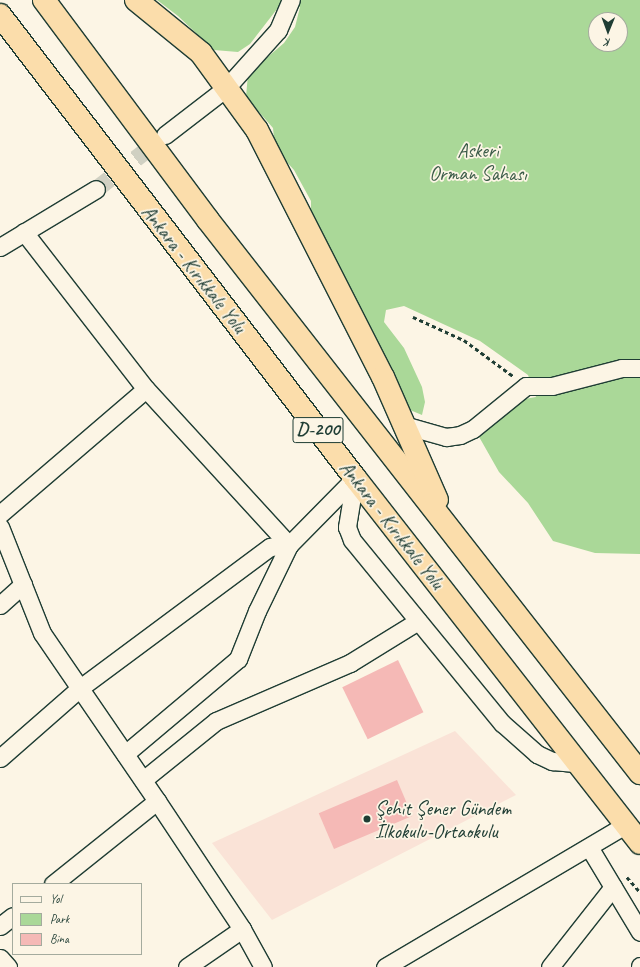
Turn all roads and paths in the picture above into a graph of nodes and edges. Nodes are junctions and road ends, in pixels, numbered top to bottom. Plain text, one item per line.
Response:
1 (44, 0) edge
2 (136, 0) edge
3 (291, 0) edge
4 (0, 15) edge
5 (226, 88) junction
6 (165, 135) tunnel mouth
7 (96, 189) tunnel mouth
8 (24, 232) junction
9 (0, 247) edge
10 (413, 317) dead end
11 (640, 368) edge
12 (526, 386) junction
13 (146, 390) junction
14 (407, 426) junction
15 (355, 478) junction
16 (0, 514) edge
17 (446, 524) junction
18 (0, 527) edge
19 (289, 545) junction
20 (24, 584) junction
21 (0, 605) edge
22 (418, 621) junction
23 (80, 688) junction
24 (125, 754) junction
25 (0, 758) edge
26 (575, 763) junction
27 (640, 773) edge
28 (143, 780) junction
29 (157, 801) junction
30 (625, 825) junction
31 (640, 843) edge
32 (589, 847) junction
33 (626, 876) dead end
34 (54, 883) edge
35 (613, 887) junction
36 (640, 892) edge
37 (12, 917) edge
38 (0, 926) edge
39 (242, 929) junction
40 (640, 932) edge
41 (0, 958) edge
42 (8, 967) edge
43 (187, 967) edge
44 (263, 967) edge
45 (385, 967) edge
46 (550, 967) edge

1 - 17 highway, Ankara - Kırıkkale Yolu / D-200
2 - 5 highway
3 - 5 street
4 - 15 highway, Ankara - Kırıkkale Yolu / D-200
5 - 6 street
5 - 14 highway
7 - 8 street
8 - 9 street
8 - 13 street
10 - 12 path
11 - 12 street
12 - 14 street
13 - 16 street
13 - 19 street
14 - 17 highway
15 - 19 street
15 - 22 street
15 - 26 highway, Ankara - Kırıkkale Yolu / D-200
17 - 27 highway, Ankara - Kırıkkale Yolu / D-200
18 - 20 street
19 - 23 street
19 - 24 street
20 - 21 street
20 - 23 street
22 - 26 street
22 - 28 street
23 - 24 street
23 - 25 street
24 - 28 street
26 - 30 highway, Ankara - Kırıkkale Yolu / D-200
28 - 29 street
29 - 34 street
29 - 39 street
30 - 31 highway, Ankara - Kırıkkale Yolu / D-200
30 - 32 street
32 - 35 street
32 - 45 street
33 - 36 path
35 - 40 street
35 - 46 street
37 - 38 street
39 - 43 street
39 - 44 street
41 - 42 street

